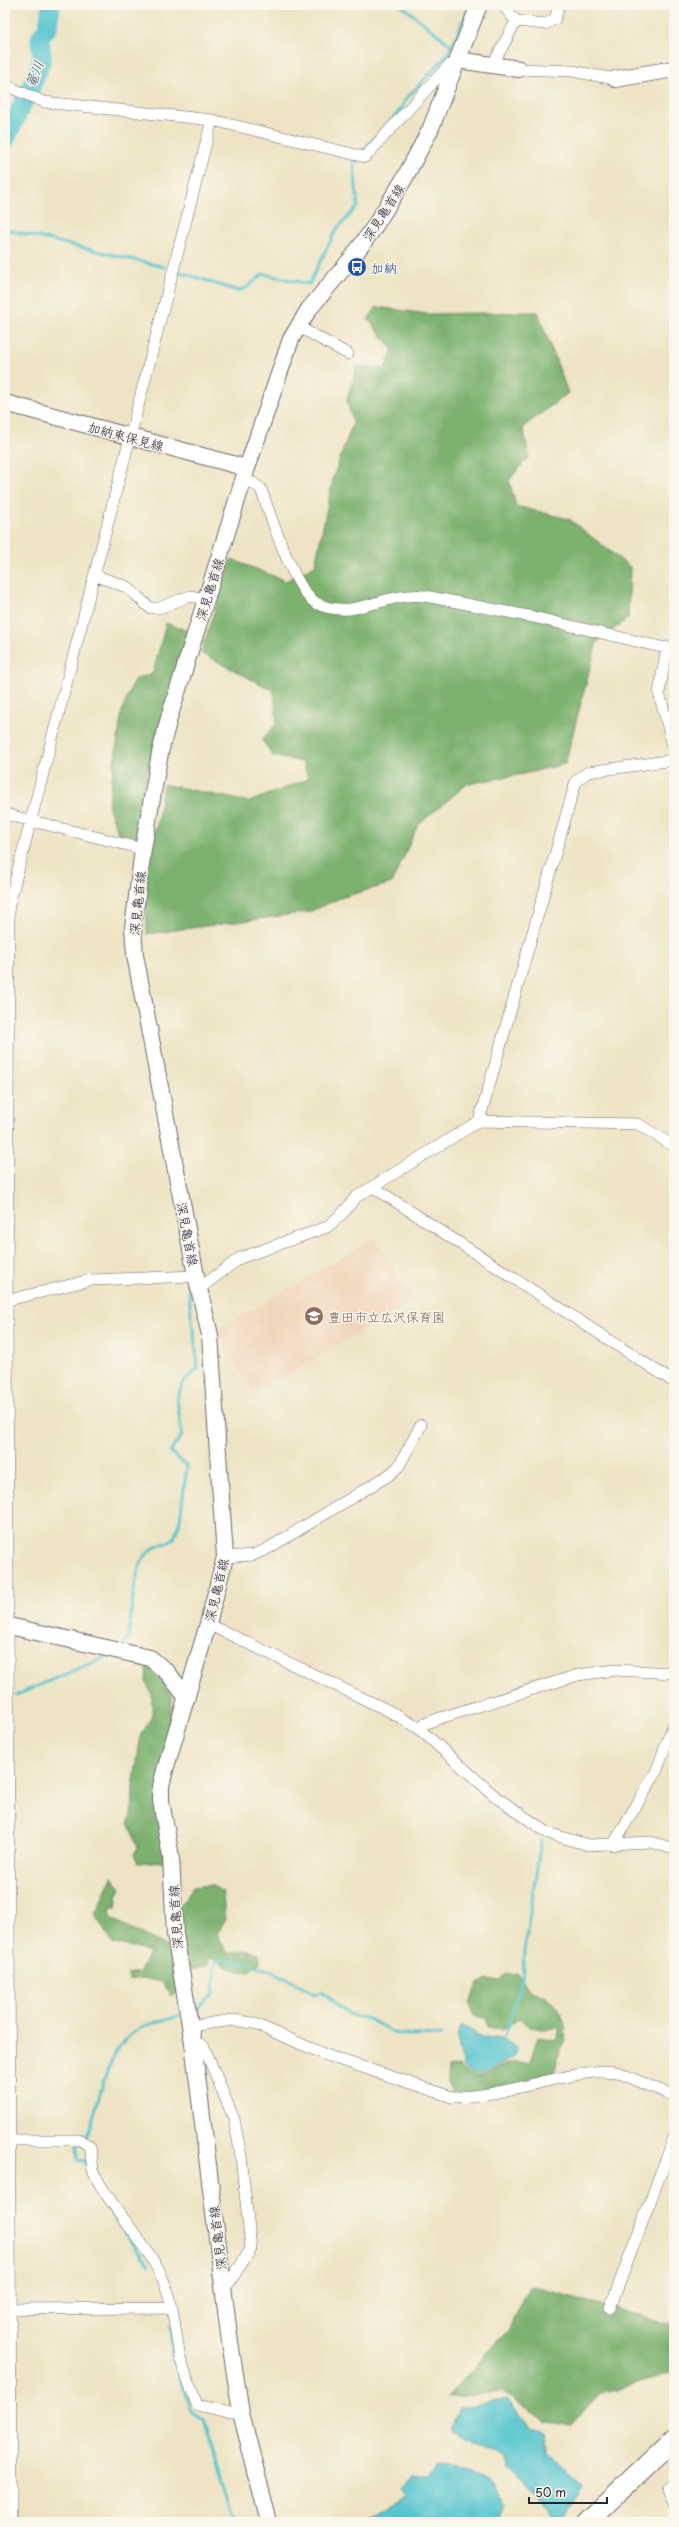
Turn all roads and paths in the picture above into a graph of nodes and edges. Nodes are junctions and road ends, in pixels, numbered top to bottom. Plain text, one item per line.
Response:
1 (479, 5) edge
2 (503, 5) edge
3 (559, 5) edge
4 (516, 21) junction
5 (458, 60) junction
6 (492, 66) junction
7 (519, 69) joint
8 (674, 69) edge
9 (615, 78) joint
10 (6, 86) edge
11 (212, 120) junction
12 (297, 326) junction
13 (348, 354) dead end
14 (6, 404) edge
15 (130, 437) junction
16 (245, 474) junction
17 (94, 575) junction
18 (206, 599) junction
19 (670, 649) edge
20 (674, 749) edge
21 (674, 760) edge
22 (5, 814) edge
23 (30, 821) junction
24 (143, 849) junction
25 (479, 1121) junction
26 (674, 1146) edge
27 (373, 1187) junction
28 (198, 1282) junction
29 (6, 1301) edge
30 (674, 1382) edge
31 (421, 1425) dead end
32 (225, 1557) junction
33 (208, 1624) junction
34 (7, 1626) edge
35 (674, 1673) edge
36 (187, 1698) junction
37 (674, 1722) edge
38 (417, 1728) junction
39 (613, 1845) junction
40 (674, 1849) edge
41 (190, 2026) junction
42 (193, 2043) junction
43 (674, 2096) edge
44 (674, 2138) edge
45 (10, 2140) junction
46 (223, 2286) junction
47 (171, 2308) junction
48 (610, 2308) dead end
49 (7, 2309) edge
50 (241, 2413) junction
51 (674, 2439) edge
52 (674, 2485) edge
53 (674, 2505) edge
54 (11, 2522) edge
55 (269, 2522) edge
56 (587, 2522) edge

1 - 5 main road, 深見亀首線
2 - 4 street
3 - 4 street
4 - 6 street
5 - 6 main road
5 - 11 street
5 - 12 main road, 深見亀首線
6 - 7 main road
7 - 9 street
8 - 9 main road
10 - 11 street
11 - 15 street
12 - 13 street
12 - 16 main road, 深見亀首線
14 - 15 main road, 加納東保見線
15 - 16 main road, 加納東保見線
15 - 17 street
16 - 18 main road, 深見亀首線
16 - 19 street
17 - 18 street
17 - 23 street
18 - 24 main road, 深見亀首線
19 - 20 street
21 - 25 street
22 - 23 street
23 - 24 street
23 - 29 street
24 - 28 main road, 深見亀首線
25 - 26 street
25 - 27 street
27 - 28 street
27 - 30 street
28 - 29 street
28 - 32 main road, 深見亀首線
29 - 34 street
31 - 32 street
32 - 33 main road, 深見亀首線
33 - 36 main road, 深見亀首線
33 - 38 street
34 - 36 main road
34 - 45 street
35 - 38 street
36 - 41 main road, 深見亀首線
37 - 39 street
38 - 39 street
39 - 40 street
41 - 42 main road, 深見亀首線
41 - 43 street
42 - 46 main road, 深見亀首線
42 - 46 street
44 - 48 street
45 - 47 street
45 - 49 street
46 - 50 main road, 深見亀首線
47 - 49 street
47 - 50 street
49 - 54 street
50 - 55 main road, 深見亀首線
51 - 56 highway
52 - 53 street

